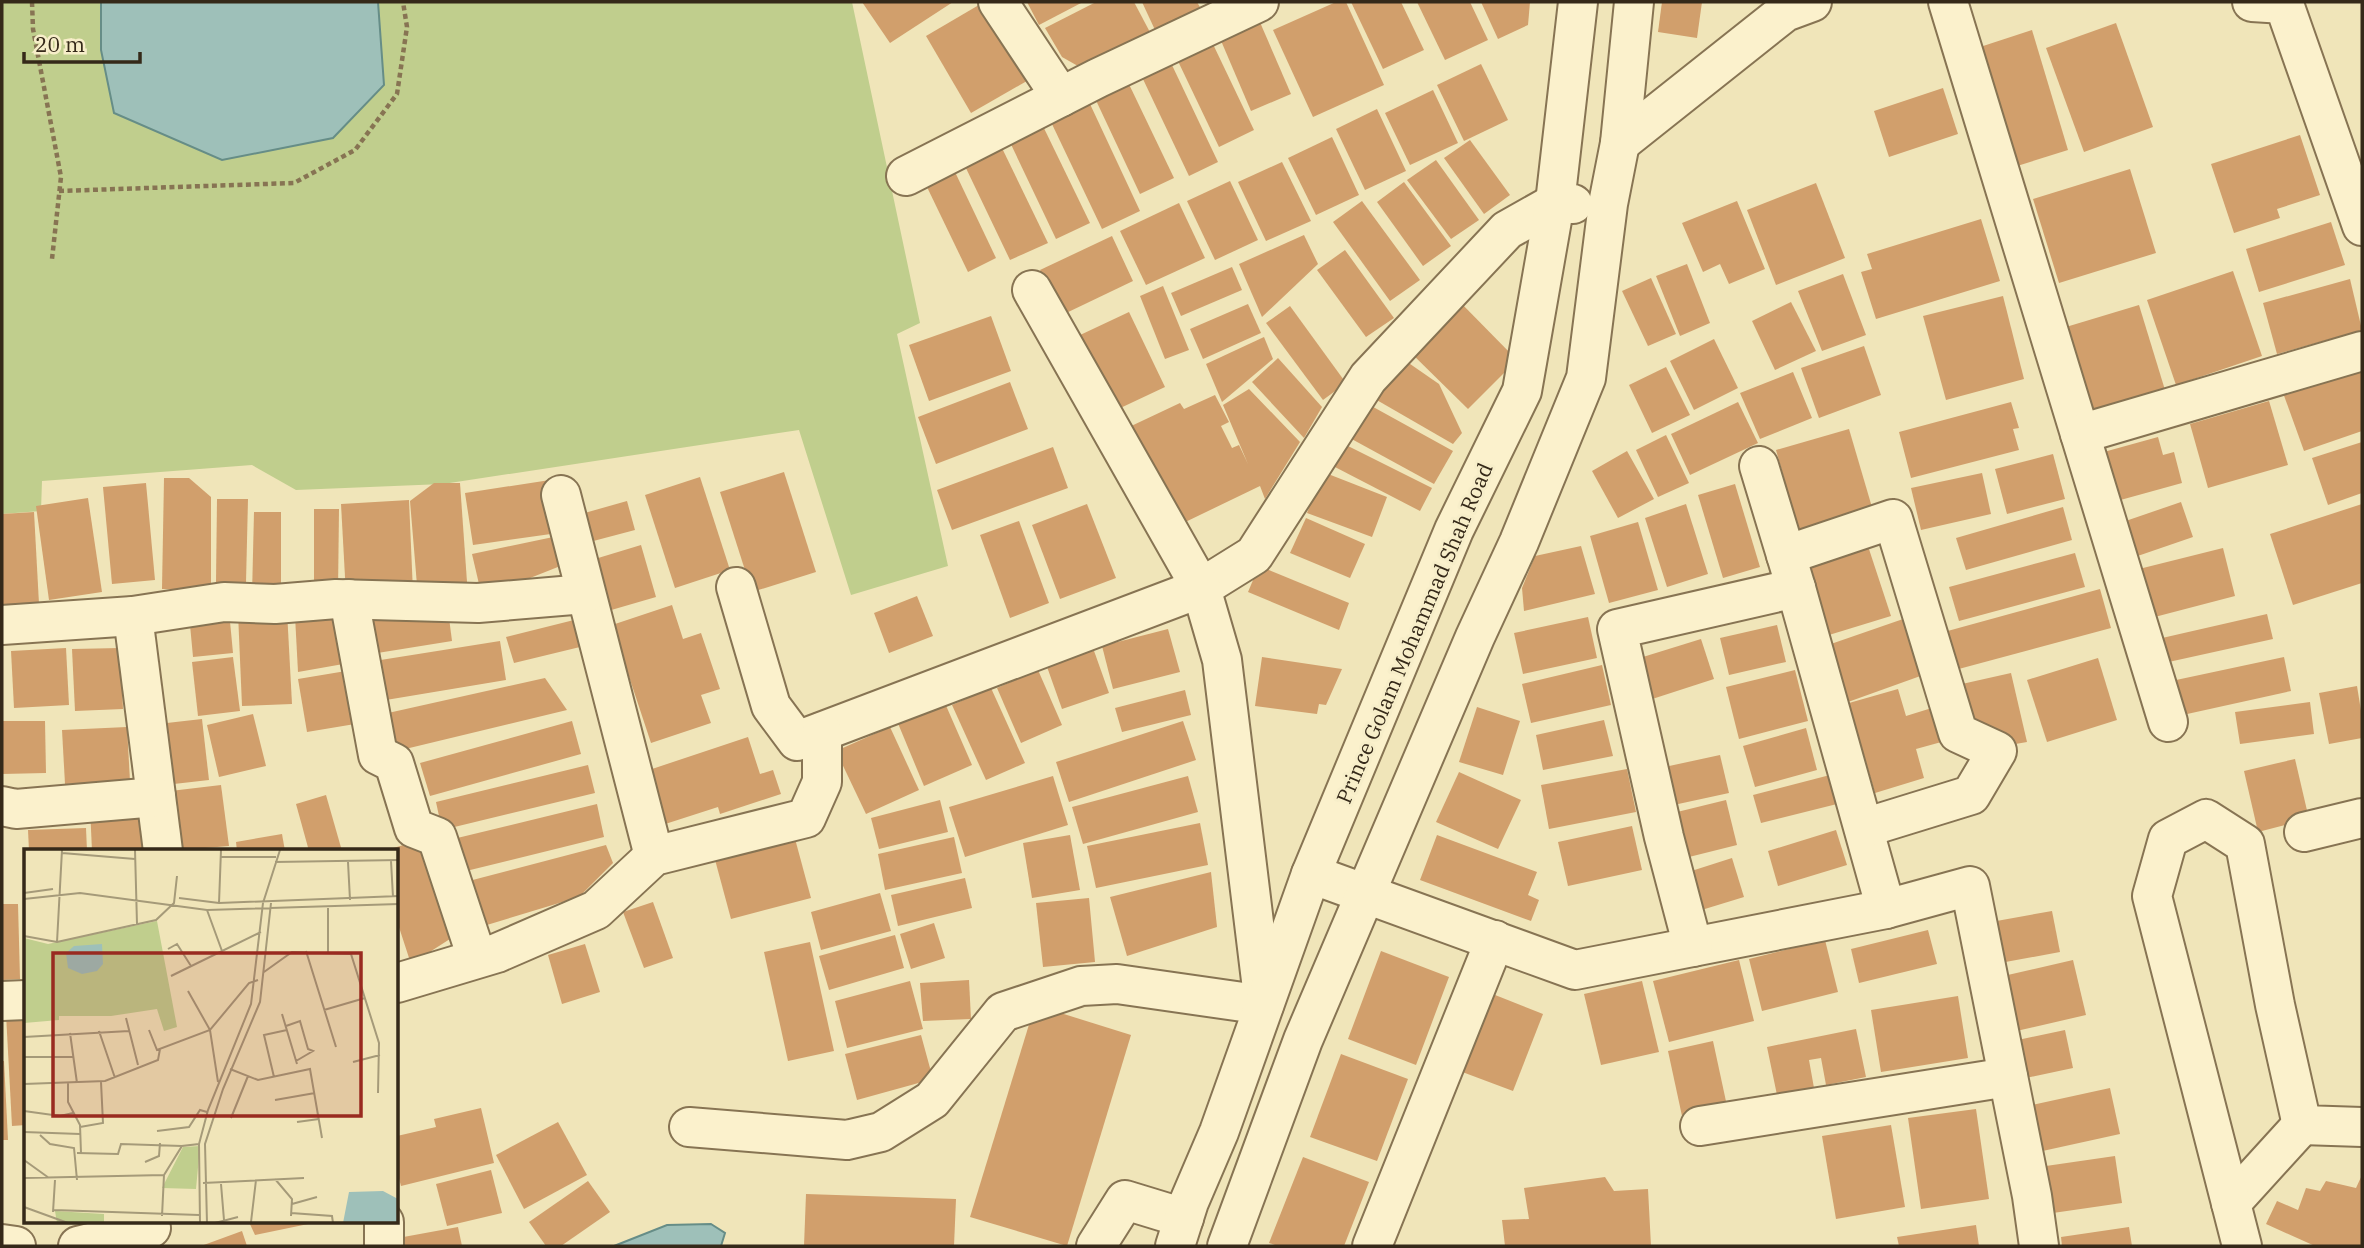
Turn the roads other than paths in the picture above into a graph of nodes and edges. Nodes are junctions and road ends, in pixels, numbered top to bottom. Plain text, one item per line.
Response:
1 (998, 2) edge
2 (1259, 2) edge
3 (1578, 2) edge
4 (1634, 2) edge
5 (1812, 2) edge
6 (1948, 2) edge
7 (2252, 2) edge
8 (1061, 97) junction
9 (1620, 143) junction
10 (906, 176) dead end
11 (1555, 203) junction
12 (1608, 204) junction
13 (2362, 226) edge
14 (1032, 290) dead end
15 (2362, 351) edge
16 (2080, 434) junction
17 (1759, 466) dead end
18 (561, 495) dead end
19 (1454, 530) junction
20 (1519, 542) junction
21 (1791, 571) junction
22 (736, 587) dead end
23 (1201, 588) junction
24 (585, 594) junction
25 (349, 599) junction
26 (133, 616) junction
27 (2, 625) edge
28 (2168, 722) dead end
29 (822, 732) junction
30 (156, 797) junction
31 (2, 806) edge
32 (2362, 818) edge
33 (1864, 828) junction
34 (2304, 832) dead end
35 (163, 849) edge
36 (654, 856) junction
37 (1311, 874) junction
38 (1366, 895) junction
39 (1886, 909) junction
40 (1496, 940) junction
41 (1693, 947) junction
42 (477, 958) junction
43 (399, 982) edge
44 (24, 1000) edge
45 (2, 1001) edge
46 (1264, 1005) junction
47 (2008, 1077) junction
48 (2302, 1125) junction
49 (1700, 1126) dead end
50 (689, 1127) dead end
51 (2362, 1127) edge
52 (2231, 1203) junction
53 (384, 1224) edge
54 (154, 1232) edge
55 (1180, 1232) edge
56 (2, 1244) edge
57 (16, 1246) edge
58 (78, 1246) edge
59 (384, 1246) edge
60 (1096, 1246) edge
61 (1227, 1246) edge
62 (1373, 1246) edge
63 (2039, 1246) edge
64 (2242, 1246) edge

1 - 8 street
2 - 8 street
3 - 11 street, Prince Golam Mohammad Shah Road
4 - 9 street
5 - 9 street
6 - 16 street
7 - 13 street
8 - 10 street
9 - 12 street
11 - 12 street
11 - 19 street, Prince Golam Mohammad Shah Road
11 - 23 street
12 - 20 street
14 - 23 street
15 - 16 street
16 - 28 street
17 - 21 street
18 - 24 street
19 - 20 street
19 - 37 street, Prince Golam Mohammad Shah Road
20 - 38 street
21 - 33 street
21 - 33 street
21 - 41 street
22 - 29 street
23 - 29 street
23 - 46 street
24 - 25 street
24 - 36 street
25 - 26 street
25 - 42 street
26 - 27 street
26 - 30 street
29 - 36 street
30 - 31 street
30 - 35 street
32 - 34 street
33 - 39 street
36 - 42 street
37 - 38 street
37 - 46 street, Prince Golam Mohammad Shah Road
38 - 40 street
38 - 61 street
39 - 41 street
39 - 47 street
40 - 41 street
40 - 62 street
42 - 43 street
44 - 45 street
46 - 50 street
46 - 55 street, Prince Golam Mohammad Shah Road
47 - 49 street
47 - 63 street
48 - 51 street
48 - 52 street
48 - 52 street
52 - 64 street
53 - 59 street
54 - 58 street
55 - 60 street
56 - 57 street

